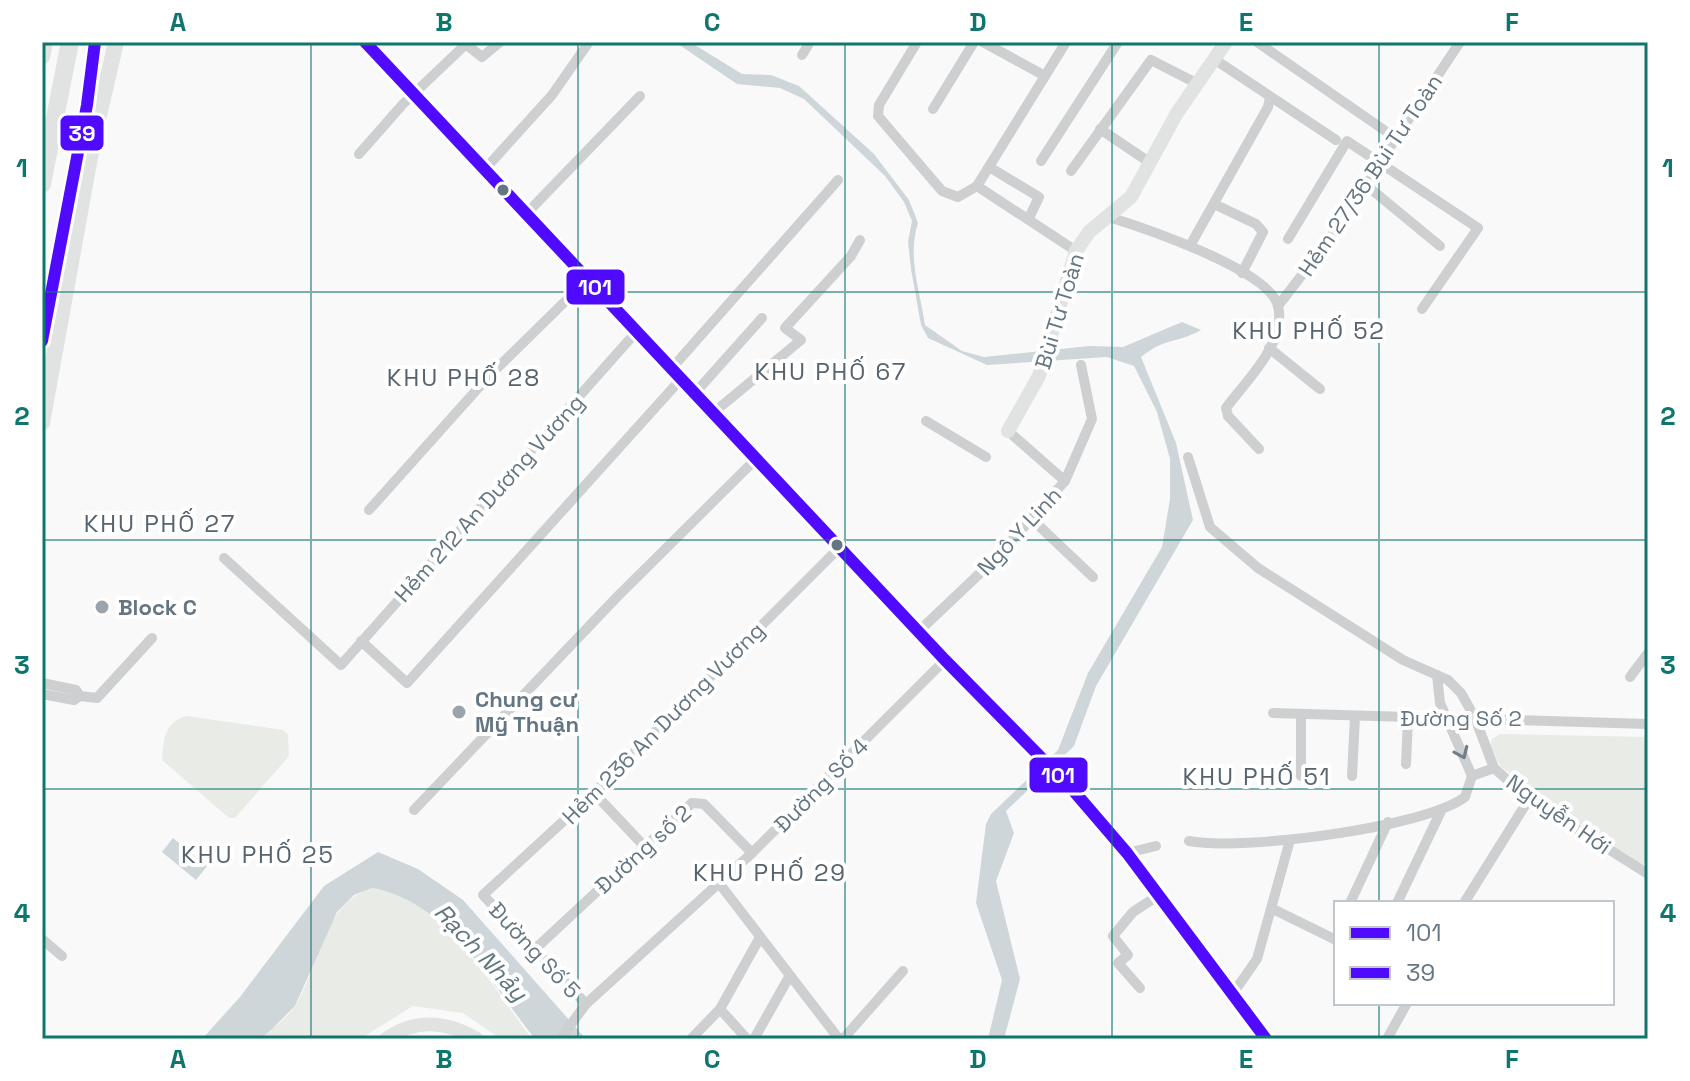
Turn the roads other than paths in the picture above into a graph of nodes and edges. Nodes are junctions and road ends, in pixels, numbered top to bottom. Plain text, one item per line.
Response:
1 (45, 42) edge
2 (70, 42) edge
3 (95, 42) edge
4 (116, 42) edge
5 (365, 42) edge
6 (500, 42) edge
7 (589, 42) edge
8 (810, 42) edge
9 (917, 42) edge
10 (974, 42) edge
11 (983, 42) edge
12 (1066, 42) edge
13 (1118, 42) edge
14 (1257, 42) edge
15 (1460, 42) edge
16 (464, 43) edge
17 (1224, 43) edge
18 (802, 55) dead end
19 (42, 57) edge
20 (1214, 59) junction
21 (1045, 76) junction
22 (1196, 83) junction
23 (104, 89) junction
24 (415, 93) junction
25 (640, 96) dead end
26 (1270, 97) junction
27 (87, 105) junction
28 (933, 109) dead end
29 (1100, 129) junction
30 (87, 139) junction
31 (1397, 139) junction
32 (1336, 140) dead end
33 (359, 154) dead end
34 (1041, 161) dead end
35 (1149, 162) junction
36 (1381, 163) junction
37 (989, 167) junction
38 (486, 168) junction
39 (1071, 171) dead end
40 (838, 180) dead end
41 (42, 184) edge
42 (1366, 185) junction
43 (977, 186) junction
44 (1214, 204) junction
45 (527, 213) junction
46 (1109, 217) junction
47 (1029, 218) junction
48 (1288, 239) dead end
49 (860, 240) dead end
50 (1191, 244) junction
51 (1440, 246) dead end
52 (1076, 251) junction
53 (1242, 273) junction
54 (589, 278) junction
55 (1278, 306) junction
56 (1422, 309) dead end
57 (762, 318) dead end
58 (637, 331) junction
59 (42, 341) edge
60 (1269, 348) junction
61 (1081, 365) dead end
62 (676, 373) junction
63 (1320, 389) dead end
64 (695, 393) junction
65 (713, 413) junction
66 (926, 421) dead end
67 (42, 423) edge
68 (1008, 431) joint
69 (1259, 449) dead end
70 (986, 457) dead end
71 (1188, 457) dead end
72 (757, 458) junction
73 (1065, 481) junction
74 (369, 510) dead end
75 (1033, 520) junction
76 (840, 547) junction
77 (224, 558) dead end
78 (1093, 577) dead end
79 (918, 632) junction
80 (152, 638) dead end
81 (361, 641) junction
82 (1648, 653) edge
83 (945, 660) junction
84 (1437, 675) junction
85 (1630, 677) dead end
86 (42, 683) edge
87 (42, 694) edge
88 (80, 696) junction
89 (1273, 713) dead end
90 (1301, 714) junction
91 (1355, 717) junction
92 (1475, 718) junction
93 (1408, 719) junction
94 (1447, 719) junction
95 (1648, 724) edge
96 (1406, 764) dead end
97 (1494, 768) junction
98 (1301, 776) dead end
99 (1352, 776) dead end
100 (1472, 776) junction
101 (594, 793) junction
102 (1529, 799) junction
103 (414, 810) dead end
104 (1441, 811) junction
105 (1388, 822) junction
106 (1290, 840) junction
107 (1189, 841) dead end
108 (1156, 846) dead end
109 (645, 847) junction
110 (752, 853) junction
111 (1127, 853) junction
112 (1647, 872) edge
113 (719, 883) junction
114 (483, 895) joint
115 (1159, 895) junction
116 (1351, 901) edge
117 (1398, 901) edge
118 (1465, 901) edge
119 (1273, 909) junction
120 (1334, 937) edge
121 (42, 939) edge
122 (759, 939) junction
123 (534, 950) junction
124 (62, 956) dead end
125 (903, 971) dead end
126 (789, 977) junction
127 (1140, 988) dead end
128 (1232, 995) junction
129 (1406, 1005) edge
130 (583, 1008) junction
131 (720, 1009) junction
132 (386, 1039) edge
133 (477, 1039) edge
134 (560, 1039) edge
135 (691, 1039) edge
136 (747, 1039) edge
137 (754, 1039) edge
138 (841, 1039) edge
139 (1266, 1039) edge
140 (1387, 1039) edge

1 - 19 main road
2 - 41 highway
3 - 27 highway
4 - 23 main road
5 - 24 main road
6 - 16 street
7 - 38 street
8 - 18 street
9 - 43 street
10 - 28 street
11 - 21 street
12 - 21 street
13 - 34 street
14 - 31 street
15 - 31 street, Hẻm 27/36 Bùi Tư Toàn
16 - 24 street
17 - 20 main road, Bùi Tư Toàn
20 - 22 main road, Bùi Tư Toàn
20 - 26 street
21 - 37 street
22 - 29 street
22 - 35 main road, Bùi Tư Toàn
23 - 27 highway
23 - 30 main road
24 - 33 street
24 - 38 main road
25 - 45 street
26 - 32 street
26 - 44 street
27 - 30 highway
29 - 35 street
29 - 39 street
30 - 59 highway
30 - 67 main road
31 - 36 street, Hẻm 27/36 Bùi Tư Toàn
35 - 46 main road, Bùi Tư Toàn
36 - 42 street, Hẻm 27/36 Bùi Tư Toàn
36 - 48 street
36 - 56 street
37 - 43 street
37 - 47 street
38 - 45 main road
40 - 62 street
42 - 51 street
42 - 55 street, Hẻm 27/36 Bùi Tư Toàn
43 - 47 street
44 - 50 street
44 - 53 street
45 - 54 main road
46 - 50 street
46 - 52 main road, Bùi Tư Toàn
47 - 52 street
49 - 65 street
50 - 53 street
52 - 68 main road, Bùi Tư Toàn
53 - 55 street
54 - 58 main road
54 - 74 street
55 - 60 street
57 - 64 street
58 - 62 main road
58 - 81 street, Hẻm 212 An Dương Vương
60 - 63 street
60 - 69 street
61 - 73 street, Ngô Y Linh
62 - 64 main road
62 - 81 street
64 - 65 main road
65 - 72 main road
66 - 70 street
68 - 73 street
71 - 84 street
72 - 76 main road
72 - 103 street
73 - 75 street, Ngô Y Linh
75 - 78 street
75 - 79 street, Ngô Y Linh
76 - 79 main road
76 - 101 street, Hẻm 236 An Dương Vương
77 - 81 street, Hẻm 212 An Dương Vương
79 - 83 main road
80 - 88 street
82 - 85 street
83 - 110 street, Đường Số 4
83 - 111 main road
84 - 92 street, Nguyễn Hới
84 - 94 street, Nguyễn Hới
86 - 88 street
87 - 88 street
89 - 90 street, Đường Số 2
90 - 91 street, Đường Số 2
90 - 98 street
91 - 93 street, Đường Số 2
91 - 99 street
92 - 94 street, Đường Số 2
92 - 95 street, Đường Số 2
92 - 97 street, Nguyễn Hới
93 - 94 street, Đường Số 2
93 - 96 street
94 -> 100 street, Nguyễn Hới
97 - 100 street
97 - 102 street, Nguyễn Hới
100 - 104 street
101 - 109 street
101 - 114 street, Hẻm 236 An Dương Vương
102 - 112 street, Nguyễn Hới
102 - 118 street
104 - 105 street
104 - 117 street
105 - 106 street
105 - 116 street
106 - 107 street
106 - 119 street
108 - 111 street
109 - 110 street, Đường số 2
109 - 123 street, Đường số 2
110 - 113 street, Đường Số 4
111 - 115 main road
113 - 122 street
113 - 130 street, Đường Số 4
114 - 123 street, Đường Số 5
115 - 127 street
115 - 128 main road
119 - 120 street
119 - 128 street
121 - 124 street
122 - 126 street
122 - 131 street
123 - 130 street, Đường Số 5
125 - 138 street
126 - 137 street
126 - 138 street
128 - 139 main road
129 - 140 street
130 - 134 street, Đường Số 4
131 - 135 street
131 - 136 street
132 - 133 main road

